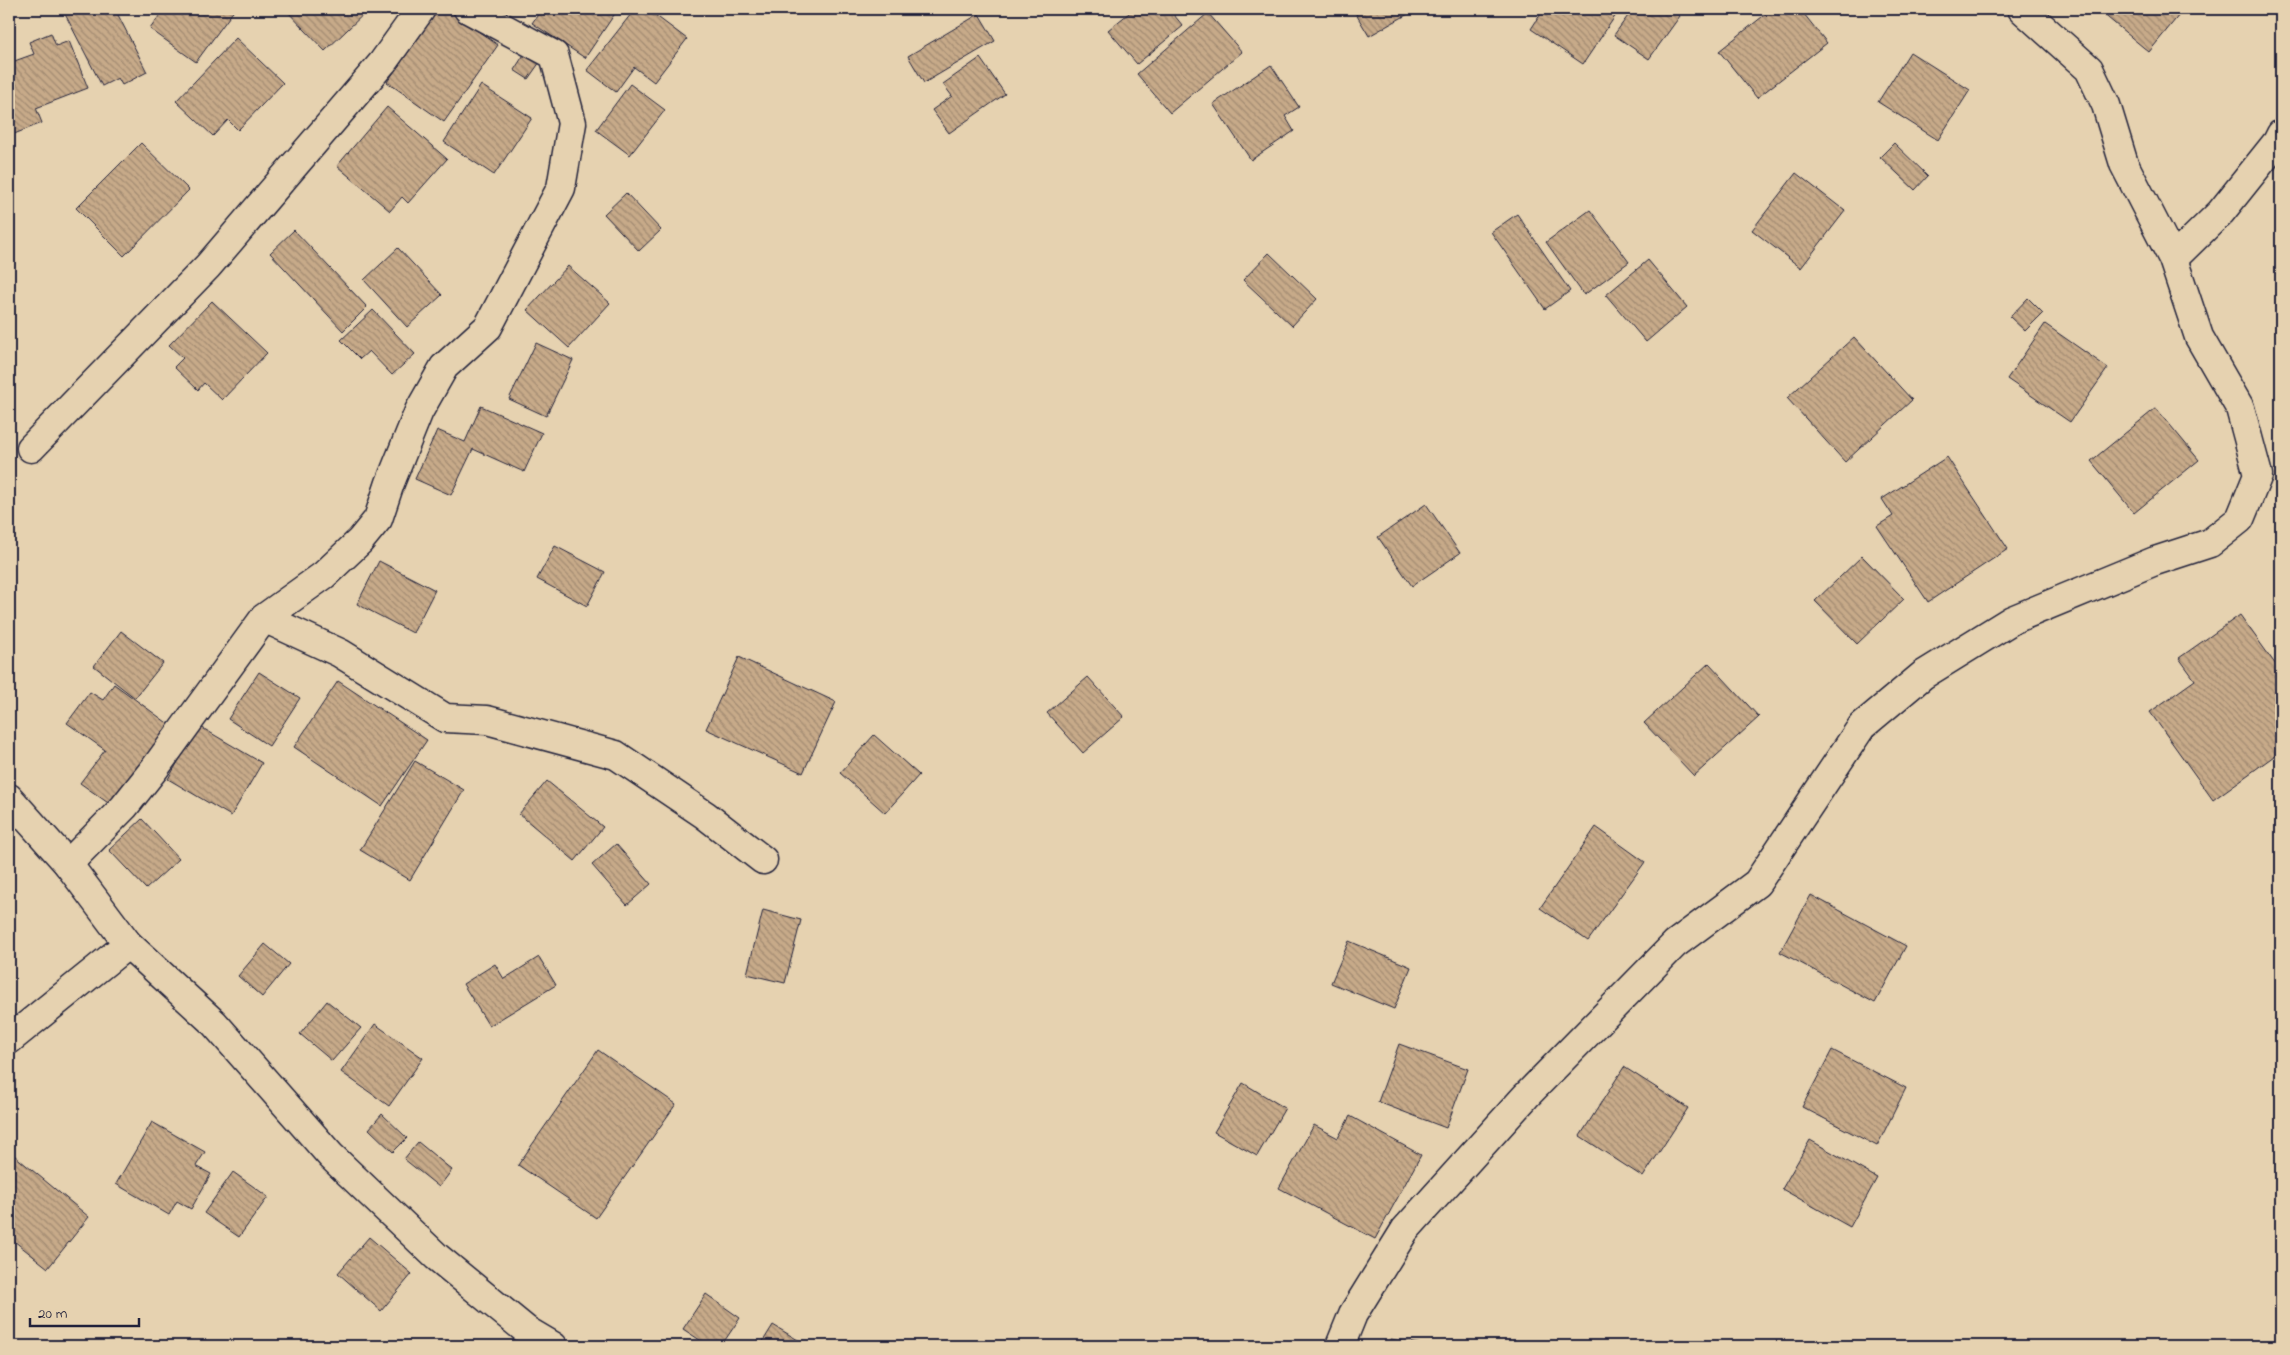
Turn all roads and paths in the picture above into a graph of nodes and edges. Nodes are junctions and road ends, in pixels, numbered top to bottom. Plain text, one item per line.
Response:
1 (421, 9) edge
2 (468, 9) edge
3 (2022, 9) edge
4 (2281, 134) edge
5 (2173, 259) junction
6 (31, 448) dead end
7 (264, 618) junction
8 (9, 798) edge
9 (763, 860) dead end
10 (68, 864) junction
11 (128, 944) junction
12 (9, 1040) edge
13 (553, 1346) edge
14 (1340, 1346) edge

1 - 6 street
2 - 7 street
3 - 5 street
4 - 5 street
5 - 14 street
7 - 9 street
7 - 10 street
8 - 10 street
10 - 11 street
11 - 12 street
11 - 13 street

